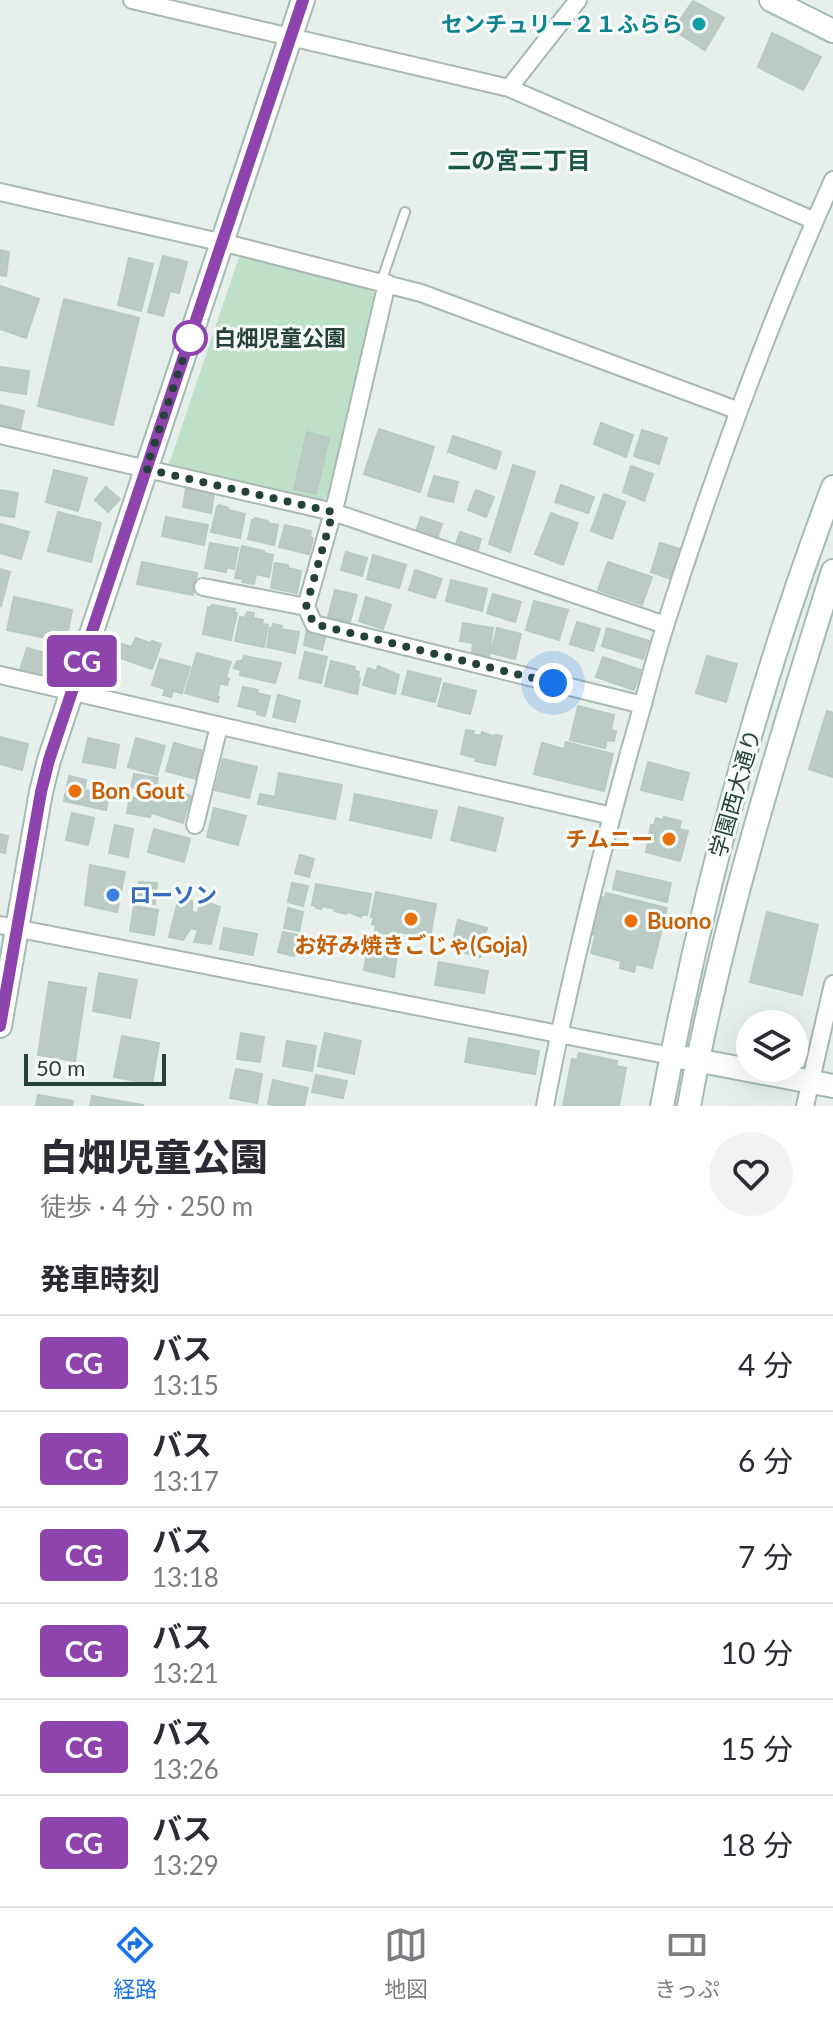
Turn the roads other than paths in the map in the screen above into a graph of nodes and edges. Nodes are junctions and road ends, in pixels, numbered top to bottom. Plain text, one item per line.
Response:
1 (132, 0) edge
2 (303, 0) edge
3 (578, 0) edge
4 (771, 0) edge
5 (833, 31) edge
6 (290, 36) junction
7 (509, 88) junction
8 (833, 180) edge
9 (0, 192) edge
10 (405, 212) dead end
11 (815, 221) junction
12 (221, 243) junction
13 (384, 283) junction
14 (739, 411) junction
15 (0, 435) edge
16 (146, 469) junction
17 (833, 487) edge
18 (333, 512) junction
19 (833, 571) edge
20 (203, 587) dead end
21 (306, 607) junction
22 (665, 625) junction
23 (0, 675) edge
24 (72, 692) junction
25 (643, 705) junction
26 (219, 726) junction
27 (612, 816) junction
28 (195, 825) dead end
29 (8, 927) edge
30 (833, 984) edge
31 (0, 1026) edge
32 (559, 1034) junction
33 (671, 1056) junction
34 (698, 1061) junction
35 (809, 1081) junction
36 (833, 1086) edge
37 (545, 1106) edge
38 (662, 1106) edge
39 (689, 1106) edge
40 (805, 1106) edge

1 - 6 street
2 - 6 street
3 - 7 street
4 - 5 street
6 - 7 street
6 - 12 street
7 - 11 street
8 - 11 street
9 - 12 street
10 - 13 lane
11 - 14 street
12 - 13 street
12 - 16 street
13 - 14 street
13 - 18 street
14 - 22 street
15 - 16 street
16 - 18 street
16 - 24 street
17 - 33 street, 学園西大通り
18 - 21 street
18 - 22 street
19 - 34 street, 学園西大通り
20 - 21 street
21 - 25 street
22 - 25 street
23 - 24 street
24 - 26 street
24 - 29 street
25 - 27 street
26 - 27 street
26 - 28 street
27 - 32 street
29 - 31 street
29 - 32 street
30 - 35 street
32 - 33 street
32 - 37 street
33 - 34 street
33 - 38 street, 学園西大通り
34 - 35 street
34 - 39 street, 学園西大通り
35 - 36 street
35 - 40 street

